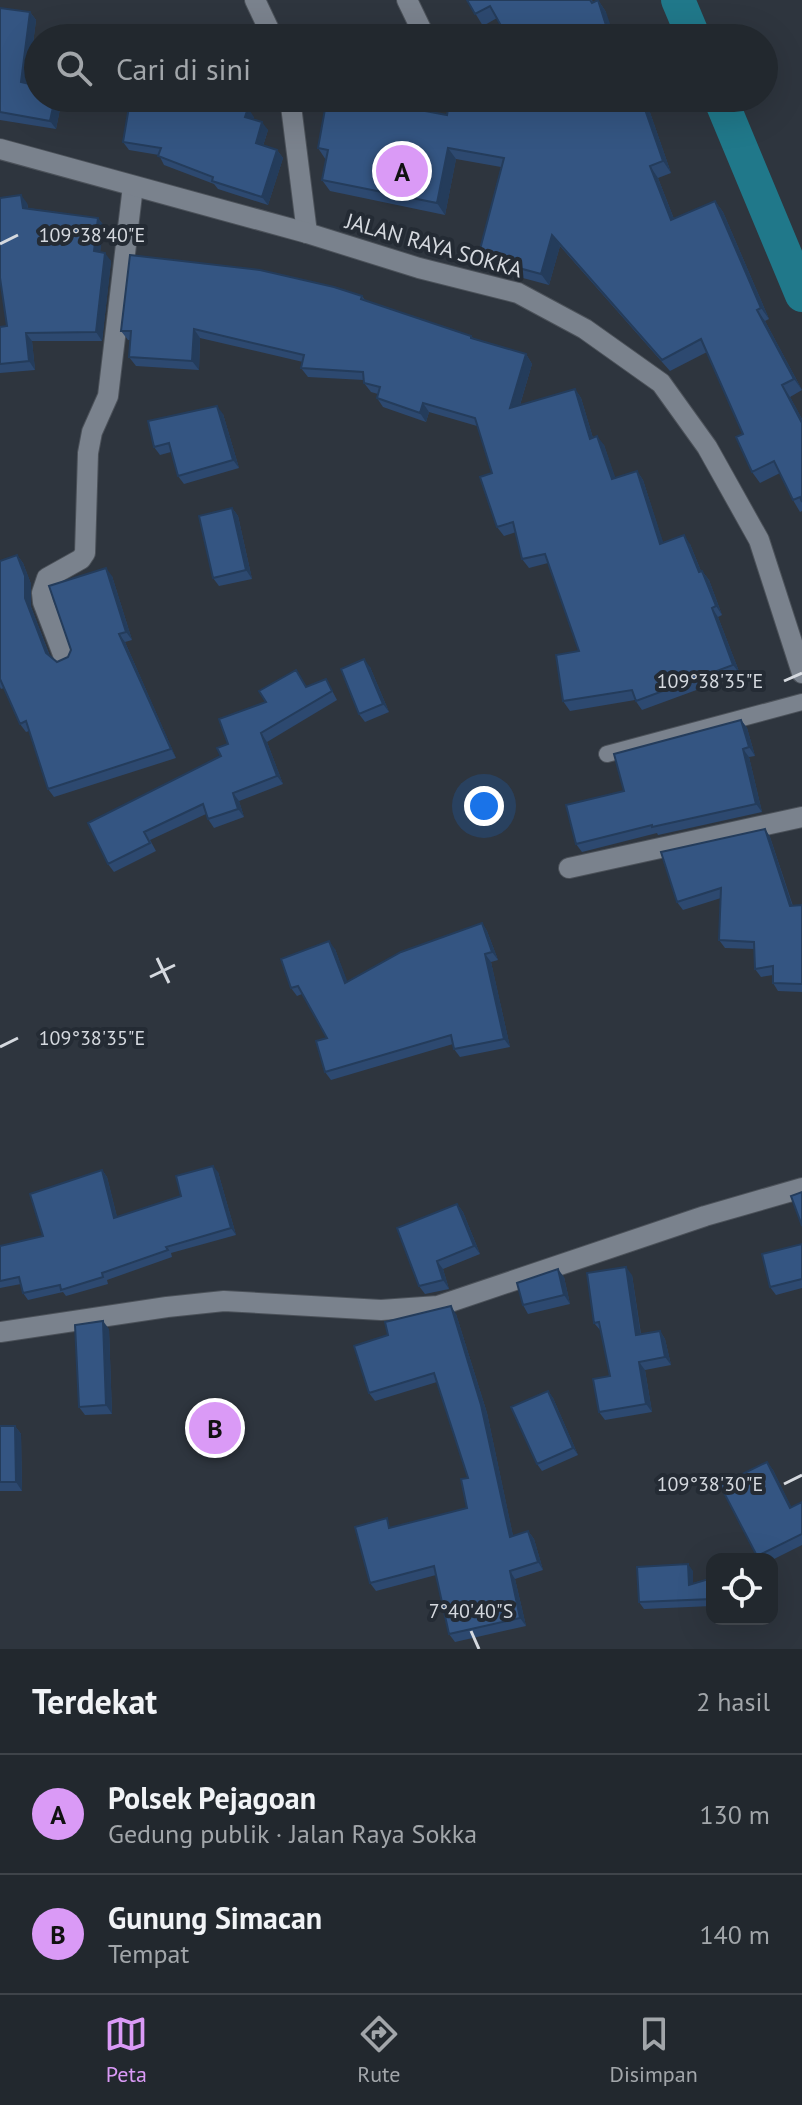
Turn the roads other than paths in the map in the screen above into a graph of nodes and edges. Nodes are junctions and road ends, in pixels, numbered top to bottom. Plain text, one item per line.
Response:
1 (255, 0) edge
2 (407, 0) edge
3 (266, 24) edge
4 (419, 24) edge
5 (292, 112) edge
6 (0, 149) edge
7 (133, 186) junction
8 (307, 233) junction
9 (64, 657) edge
10 (802, 673) edge
11 (802, 702) edge
12 (607, 754) dead end
13 (802, 817) edge
14 (569, 868) dead end
15 (802, 1188) edge
16 (0, 1332) edge

1 - 3 street
2 - 4 street
5 - 8 street
6 - 7 street, JALAN RAYA SOKKA
7 - 8 street, JALAN RAYA SOKKA
7 - 9 street
8 - 10 street, JALAN RAYA SOKKA
11 - 12 lane
13 - 14 street
15 - 16 street

